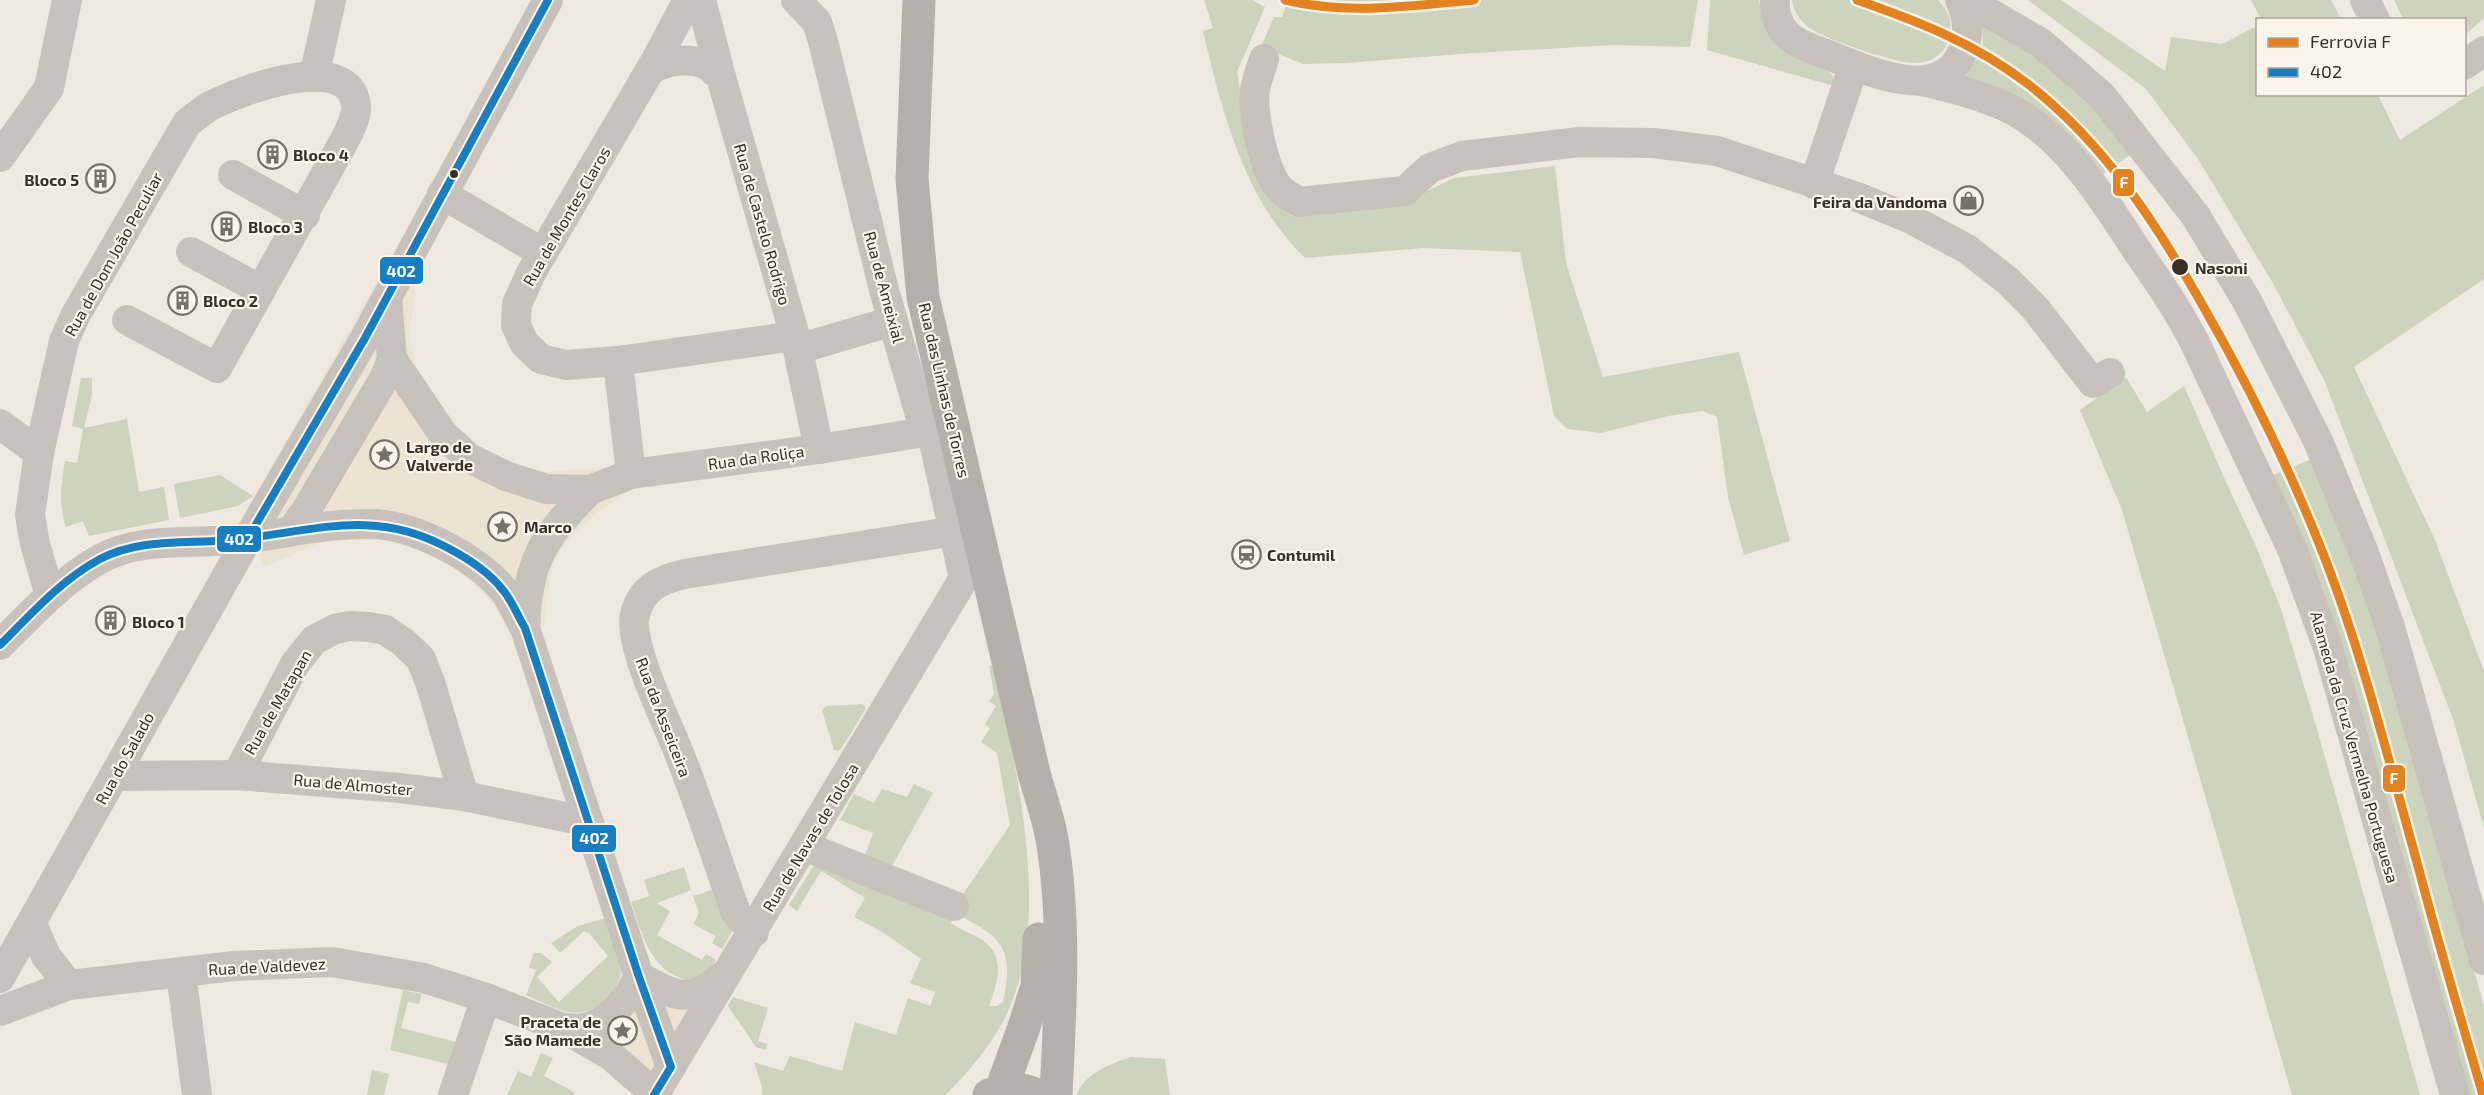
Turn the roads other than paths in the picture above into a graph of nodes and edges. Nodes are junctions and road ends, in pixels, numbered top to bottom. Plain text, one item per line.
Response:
1 (67, 0) edge
2 (331, 0) edge
3 (688, 0) edge
4 (701, 0) edge
5 (796, 0) edge
6 (919, 0) edge
7 (1774, 0) edge
8 (1960, 0) edge
9 (1967, 0) edge
10 (2365, 0) edge
11 (543, 3) edge
12 (2374, 18) edge
13 (2484, 51) edge
14 (1264, 59) dead end
15 (2466, 64) edge
16 (1854, 65) junction
17 (651, 69) junction
18 (314, 77) junction
19 (721, 77) junction
20 (1922, 81) junction
21 (0, 157) edge
22 (233, 175) dead end
23 (1814, 183) junction
24 (442, 194) junction
25 (304, 215) junction
26 (191, 252) dead end
27 (543, 253) junction
28 (261, 290) junction
29 (387, 298) junction
30 (127, 320) dead end
31 (893, 321) junction
32 (796, 342) junction
33 (392, 359) junction
34 (618, 362) junction
35 (2110, 373) dead end
36 (0, 424) edge
37 (925, 432) junction
38 (819, 449) junction
39 (39, 453) junction
40 (631, 474) junction
41 (590, 490) junction
42 (291, 531) junction
43 (955, 531) junction
44 (248, 538) junction
45 (964, 578) joint
46 (50, 595) junction
47 (525, 628) junction
48 (0, 645) edge
49 (1034, 773) junction
50 (237, 775) junction
51 (114, 776) junction
52 (464, 796) junction
53 (589, 822) junction
54 (804, 846) junction
55 (954, 906) dead end
56 (32, 924) junction
57 (754, 932) junction
58 (2484, 960) edge
59 (731, 969) junction
60 (181, 973) junction
61 (0, 978) edge
62 (639, 978) junction
63 (69, 985) junction
64 (486, 998) junction
65 (0, 1011) edge
66 (563, 1028) junction
67 (671, 1067) junction
68 (995, 1093) edge
69 (197, 1095) edge
70 (453, 1095) edge
71 (655, 1095) edge
72 (1037, 1095) edge
73 (1056, 1095) edge
74 (2455, 1095) edge

1 - 21 street
2 - 18 street
3 - 17 street, Rua de Montes Claros
4 - 19 street, Rua de Castelo Rodrigo
5 - 31 street, Rua de Ameixial
6 - 49 main road, Rua das Linhas de Torres
7 - 16 street, Alameda da Cruz Vermelha Portuguesa
8 - 20 street
9 - 58 street
10 - 12 street
11 - 24 street
13 - 15 street
14 - 23 street
16 - 20 street, Alameda da Cruz Vermelha Portuguesa
16 - 23 street
17 - 19 street
17 - 27 street, Rua de Montes Claros
18 - 25 street, Rua de Dom João Peculiar
18 - 39 street, Rua de Dom João Peculiar
19 - 32 street, Rua de Castelo Rodrigo
20 - 74 street, Alameda da Cruz Vermelha Portuguesa
22 - 25 street
23 - 35 street
24 - 27 street
24 - 29 street
25 - 28 street, Rua de Dom João Peculiar
26 - 28 street
27 - 34 street, Rua de Montes Claros
28 - 30 street, Rua de Dom João Peculiar
29 - 33 street
29 - 44 street
31 - 32 street, Rua de Montes Claros
31 - 37 street, Rua de Ameixial
32 - 34 street, Rua de Montes Claros
32 - 38 street, Rua de Castelo Rodrigo
33 - 41 street
33 - 42 street
34 - 40 street
36 - 39 street
37 - 38 street, Rua da Roliça
37 - 43 street, Rua de Ameixial
38 - 40 street, Rua da Roliça
39 - 46 street, Rua de Dom João Peculiar
40 - 41 street, Rua da Roliça
41 - 47 street
42 - 44 street
42 - 47 street
43 - 45 street, Rua de Ameixial
43 - 57 street, Rua da Asseiceira
44 - 46 street
44 - 51 street, Rua do Salado
45 - 54 street, Rua de Navas de Tolosa
46 - 48 street
47 - 53 street
49 - 68 main road, Rua das Linhas de Torres
49 - 73 main road, Rua das Linhas de Torres
50 - 51 street, Rua de Almoster
50 - 52 street, Rua de Almoster
50 - 52 street, Rua de Matapan
51 - 56 street, Rua do Salado
52 - 53 street, Rua de Almoster
53 - 62 street
54 - 55 street
54 - 57 street, Rua de Navas de Tolosa
56 - 61 street, Rua do Salado
56 - 63 street
57 - 59 street, Rua de Navas de Tolosa
59 - 62 street
59 - 67 street, Rua de Navas de Tolosa
60 - 63 street, Rua de Valdevez
60 - 64 street, Rua de Valdevez
60 - 69 street
62 - 66 street
62 - 67 street
63 - 65 street, Rua de Valdevez
64 - 66 street, Rua de Valdevez
64 - 70 street
66 - 71 street
67 - 71 street, Rua de Navas de Tolosa
68 - 72 main road

